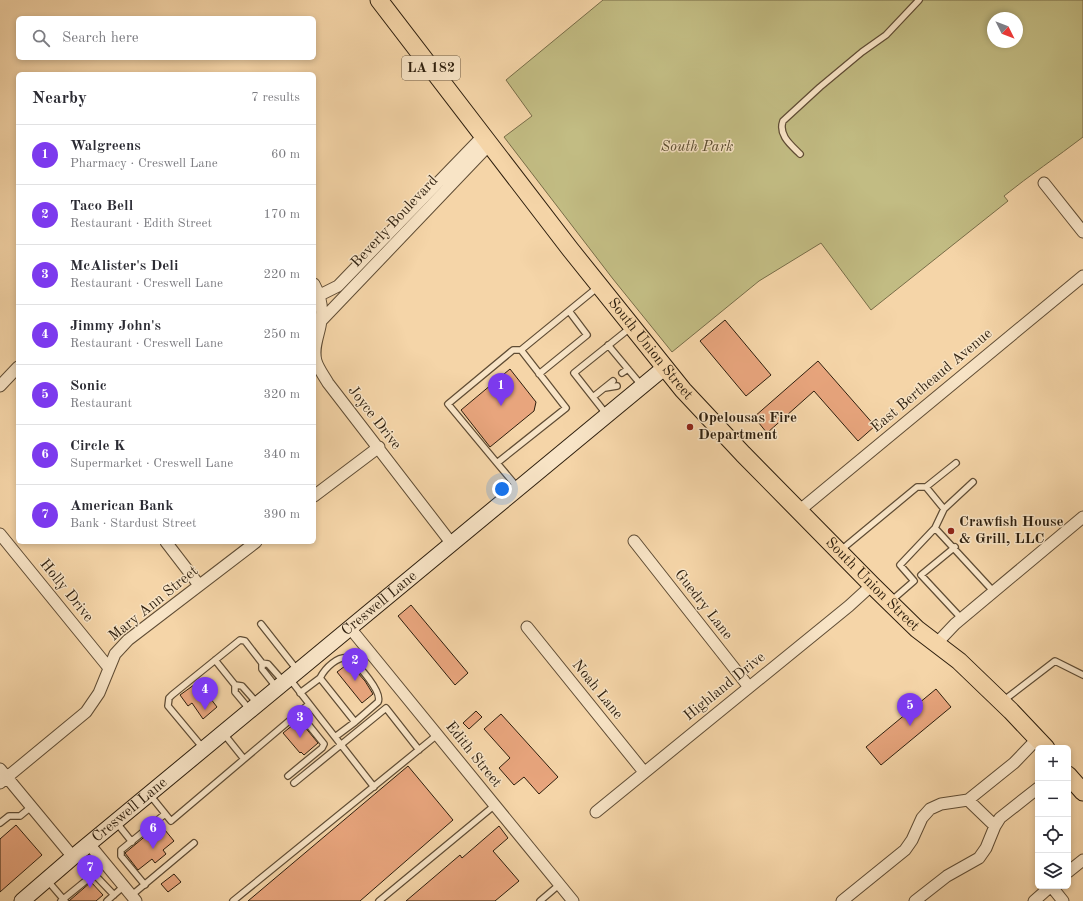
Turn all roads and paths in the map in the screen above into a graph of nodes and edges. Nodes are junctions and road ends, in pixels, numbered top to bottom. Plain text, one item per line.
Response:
1 (379, 0) edge
2 (919, 0) edge
3 (487, 140) junction
4 (800, 154) dead end
5 (1044, 183) dead end
6 (1083, 232) edge
7 (1083, 276) edge
8 (338, 286) junction
9 (600, 286) junction
10 (316, 288) edge
11 (348, 294) junction
12 (320, 295) junction
13 (569, 311) junction
14 (321, 321) junction
15 (631, 326) junction
16 (608, 345) junction
17 (521, 350) junction
18 (664, 368) junction
19 (16, 369) edge
20 (628, 369) junction
21 (623, 373) dead end
22 (539, 374) junction
23 (613, 382) dead end
24 (0, 386) edge
25 (642, 387) junction
26 (593, 397) junction
27 (607, 415) junction
28 (379, 447) junction
29 (497, 463) junction
30 (956, 463) dead end
31 (973, 482) dead end
32 (926, 487) junction
33 (518, 488) junction
34 (316, 494) edge
35 (944, 509) junction
36 (800, 510) junction
37 (1083, 516) edge
38 (935, 528) junction
39 (0, 534) edge
40 (634, 541) dead end
41 (168, 544) edge
42 (253, 544) edge
43 (452, 544) junction
44 (955, 547) junction
45 (839, 552) junction
46 (921, 575) junction
47 (914, 581) junction
48 (199, 585) junction
49 (872, 585) junction
50 (994, 592) junction
51 (890, 602) junction
52 (961, 618) junction
53 (261, 624) dead end
54 (527, 627) dead end
55 (350, 628) junction
56 (936, 644) junction
57 (215, 660) junction
58 (262, 663) junction
59 (109, 668) junction
60 (1082, 673) edge
61 (320, 678) junction
62 (287, 680) junction
63 (235, 685) junction
64 (749, 687) junction
65 (300, 694) junction
66 (1002, 702) junction
67 (309, 704) junction
68 (254, 707) junction
69 (299, 713) junction
70 (355, 722) junction
71 (223, 732) junction
72 (437, 735) junction
73 (335, 737) junction
74 (1041, 743) edge
75 (341, 745) junction
76 (203, 749) junction
77 (419, 750) junction
78 (244, 759) junction
79 (0, 769) edge
80 (644, 772) junction
81 (288, 776) dead end
82 (1071, 778) edge
83 (4, 780) edge
84 (294, 783) dead end
85 (374, 787) junction
86 (1035, 790) edge
87 (1083, 792) edge
88 (149, 794) junction
89 (968, 800) junction
90 (495, 805) junction
91 (31, 807) junction
92 (596, 812) dead end
93 (165, 814) junction
94 (116, 822) junction
95 (0, 823) edge
96 (995, 826) junction
97 (132, 842) junction
98 (194, 843) dead end
99 (89, 844) junction
100 (73, 857) junction
101 (1083, 860) edge
102 (1071, 870) edge
103 (47, 880) junction
104 (560, 884) junction
105 (145, 885) junction
106 (124, 886) junction
107 (1048, 889) edge
108 (1053, 889) edge
109 (114, 895) junction
110 (134, 898) edge
111 (63, 900) edge
112 (22, 901) edge
113 (107, 901) edge
114 (233, 901) edge
115 (379, 901) edge
116 (540, 901) edge
117 (573, 901) edge
118 (842, 901) edge
119 (915, 901) edge
120 (1034, 901) edge
121 (1063, 901) edge

1 - 3 main road, South Union Street / LA 182
2 - 4 lane
3 - 8 street, Beverly Boulevard
3 - 9 main road, South Union Street / LA 182
3 - 11 street, Beverly Boulevard
5 - 6 street
7 - 36 street, East Bertheaud Avenue
8 - 11 street
8 - 12 street, Beverly Boulevard
9 - 13 lane
9 - 15 main road, South Union Street / LA 182
10 - 12 street
11 - 14 street, Beverly Boulevard
12 - 14 street, Joyce Drive
13 - 17 lane
13 - 22 lane
14 - 28 street, Joyce Drive
15 - 16 lane
15 - 18 main road, South Union Street / LA 182
16 - 20 lane
16 - 26 lane
17 - 22 lane
17 - 29 lane
18 - 25 main road, Creswell Lane
18 - 36 main road, South Union Street / LA 182
19 - 24 street
20 - 21 lane
20 - 25 lane
22 - 29 lane
23 - 26 lane
25 - 27 main road, Creswell Lane
26 - 27 lane
27 - 33 main road, Creswell Lane
28 - 34 street
28 - 43 street, Joyce Drive
29 - 33 lane
30 - 32 lane
31 - 35 lane
32 - 35 lane
32 - 45 lane
33 - 43 main road, Creswell Lane
35 - 38 lane
36 - 45 main road, South Union Street / LA 182
37 - 50 street
38 - 44 lane
38 - 47 lane
39 - 59 street, Holly Drive
40 - 64 street, Guedry Lane
41 - 48 street
42 - 48 street, Mary Ann Street
43 - 55 main road, Creswell Lane
44 - 46 lane
44 - 50 lane
45 - 49 main road, South Union Street / LA 182
46 - 47 lane
46 - 52 lane
47 - 51 lane
48 - 59 street, Mary Ann Street
49 - 51 main road, South Union Street / LA 182
49 - 64 street, Highland Drive
50 - 52 street
51 - 56 main road, South Union Street / LA 182
52 - 56 street
53 - 62 lane
54 - 80 street, Noah Lane
55 - 62 main road, Creswell Lane
55 - 72 street, Edith Street
56 - 66 main road, South Union Street / LA 182
57 - 58 lane
57 - 63 lane
57 - 76 lane
58 - 62 lane
58 - 62 lane
59 - 83 street, Mary Ann Street
60 - 66 lane
61 - 65 lane
61 - 70 lane
61 - 70 lane
62 - 65 lane
62 - 68 main road, Creswell Lane
63 - 68 lane
63 - 68 lane
64 - 80 street, Highland Drive
65 - 67 lane
66 - 74 main road, South Union Street / LA 182
67 - 69 lane
67 - 73 lane
68 - 71 main road, Creswell Lane
69 - 78 lane
69 - 81 lane
70 - 73 lane
71 - 76 main road, Creswell Lane
71 - 78 lane
72 - 77 lane
72 - 90 street, Edith Street
73 - 75 lane
74 - 89 street
75 - 77 lane
75 - 84 lane
75 - 85 lane
76 - 88 main road, Creswell Lane
77 - 85 lane
78 - 93 lane
79 - 83 street
80 - 92 street, Highland Drive
82 - 87 main road
83 - 91 street
85 - 114 lane
86 - 96 street
88 - 93 lane
88 - 94 main road, Creswell Lane
89 - 96 street
89 - 118 street
90 - 104 street, Edith Street
90 - 115 lane
91 - 95 lane
91 - 100 street
93 - 97 lane
94 - 97 lane
94 - 99 main road, Creswell Lane
96 - 119 street
97 - 105 lane
98 - 105 lane
99 - 100 main road, Creswell Lane
99 - 106 street
100 - 103 main road, Creswell Lane
101 - 102 street
103 - 111 lane
103 - 112 main road, Creswell Lane
104 - 116 lane
104 - 117 street, Edith Street
105 - 110 lane
106 - 109 lane
106 - 110 street
107 - 120 street
108 - 121 street
109 - 111 lane
109 - 113 lane

